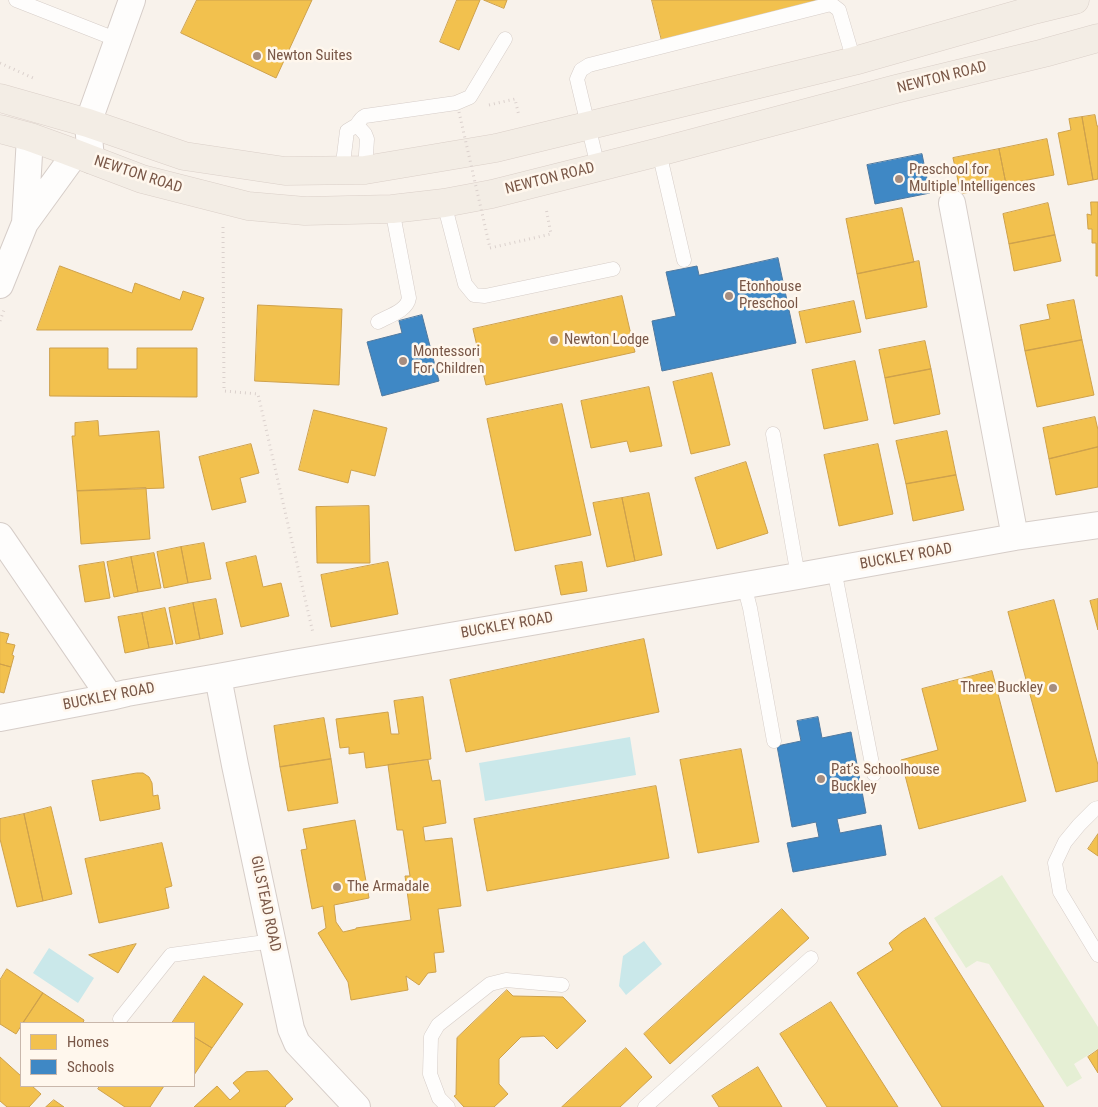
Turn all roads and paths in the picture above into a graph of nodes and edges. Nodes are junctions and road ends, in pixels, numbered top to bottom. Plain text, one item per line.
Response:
1 (16, 0) edge
2 (132, 0) edge
3 (1075, 0) edge
4 (1029, 6) edge
5 (1098, 38) edge
6 (118, 40) junction
7 (505, 40) dead end
8 (854, 61) junction
9 (0, 63) edge
10 (34, 79) dead end
11 (0, 98) edge
12 (487, 106) dead end
13 (459, 112) dead end
14 (88, 123) junction
15 (357, 125) junction
16 (588, 126) junction
17 (0, 129) edge
18 (30, 137) junction
19 (525, 141) junction
20 (659, 152) junction
21 (83, 157) junction
22 (598, 167) junction
23 (353, 171) junction
24 (540, 182) junction
25 (444, 203) junction
26 (952, 203) dead end
27 (392, 209) junction
28 (25, 223) junction
29 (224, 227) dead end
30 (684, 260) dead end
31 (613, 268) dead end
32 (4, 293) edge
33 (0, 321) edge
34 (378, 322) dead end
35 (773, 434) dead end
36 (1098, 525) edge
37 (0, 536) edge
38 (1016, 537) junction
39 (834, 569) junction
40 (798, 576) junction
41 (744, 585) junction
42 (315, 639) dead end
43 (218, 677) junction
44 (110, 697) junction
45 (0, 718) edge
46 (774, 741) dead end
47 (874, 774) dead end
48 (1098, 808) edge
49 (273, 941) junction
50 (1098, 955) edge
51 (811, 958) dead end
52 (562, 984) dead end
53 (120, 1019) dead end
54 (357, 1107) edge
55 (448, 1107) edge
56 (645, 1107) edge

1 - 6 lane
2 - 6 street
3 - 4 main road
4 - 8 main road
5 - 20 main road, NEWTON ROAD
6 - 14 street
7 - 15 lane
8 - 16 main road
8 - 16 lane
9 - 10 path
11 - 14 main road
12 - 19 path
13 - 24 path, bridge
14 - 21 street
14 - 23 main road
15 - 23 lane
15 - 23 lane
16 - 19 main road
16 - 22 lane
17 - 18 main road, NEWTON ROAD
18 - 21 main road, NEWTON ROAD
18 - 28 street
19 - 23 main road
20 - 22 main road, NEWTON ROAD
20 - 30 lane
21 - 27 main road, NEWTON ROAD
21 - 28 street
22 - 24 main road, NEWTON ROAD
24 - 25 main road, NEWTON ROAD
25 - 27 main road, NEWTON ROAD
25 - 31 lane
26 - 38 street
27 - 34 lane
28 - 32 street
29 - 42 path
32 - 33 path
35 - 40 lane
36 - 38 street, BUCKLEY ROAD
37 - 44 street
38 - 39 street, BUCKLEY ROAD
39 - 40 street, BUCKLEY ROAD
39 - 47 lane
40 - 41 street, BUCKLEY ROAD
41 - 43 street, BUCKLEY ROAD
41 - 46 lane
43 - 44 street, BUCKLEY ROAD
43 - 49 street, GILSTEAD ROAD
44 - 45 street, BUCKLEY ROAD
48 - 50 lane
49 - 53 lane
49 - 54 street, GILSTEAD ROAD
51 - 56 lane
52 - 55 lane

